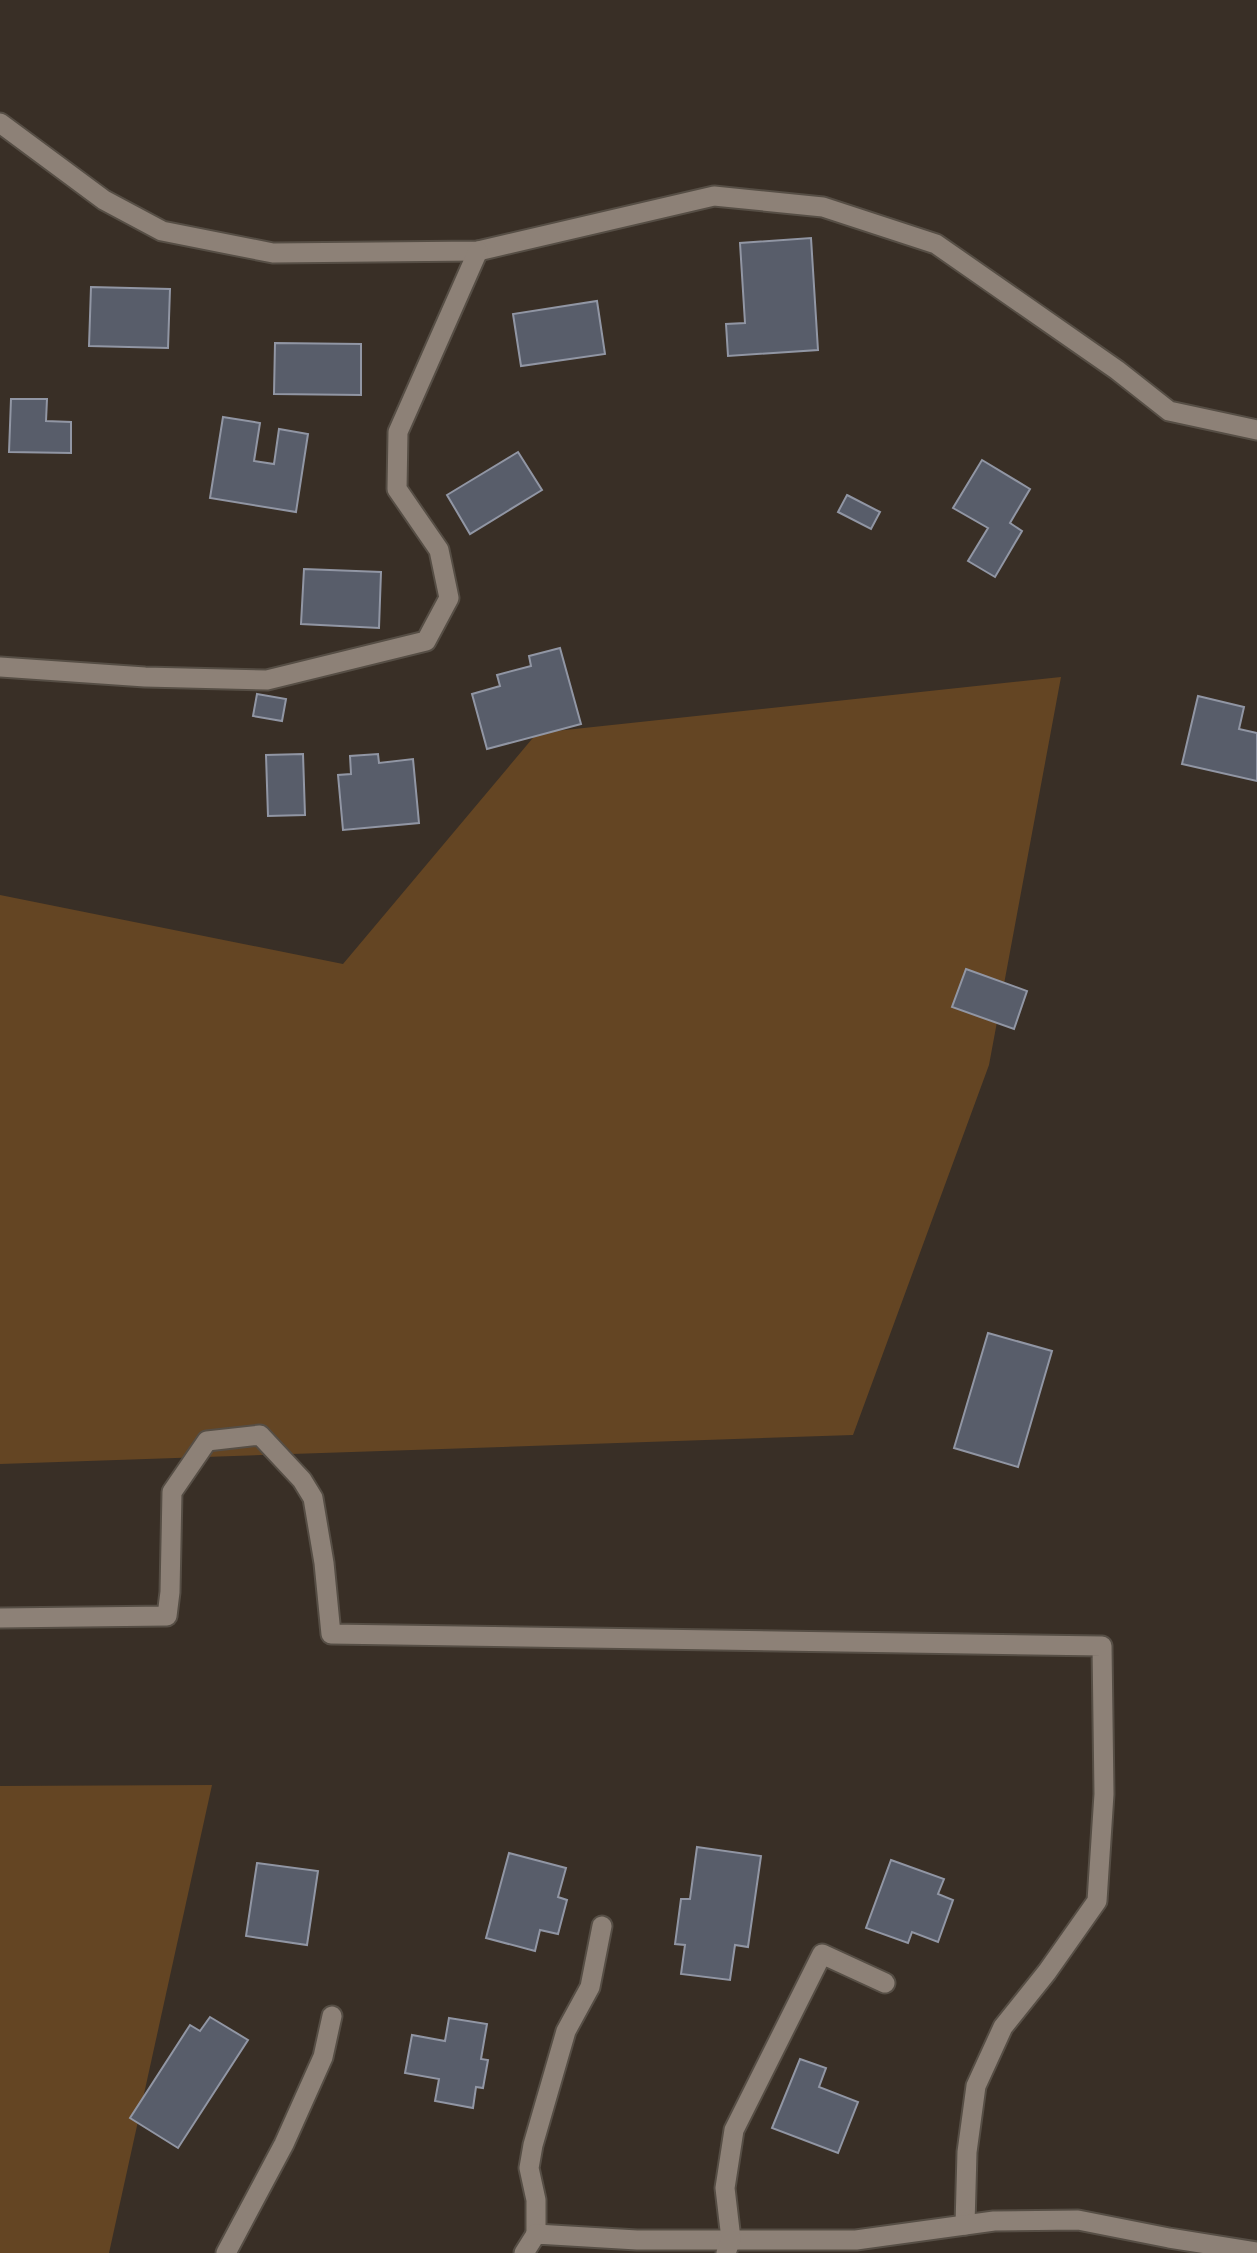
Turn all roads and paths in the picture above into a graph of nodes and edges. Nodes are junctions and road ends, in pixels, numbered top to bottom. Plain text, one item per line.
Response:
1 (0, 123) edge
2 (478, 251) junction
3 (1257, 430) edge
4 (0, 667) edge
5 (0, 1618) edge
6 (603, 1926) dead end
7 (885, 1983) dead end
8 (332, 2017) dead end
9 (965, 2225) junction
10 (536, 2234) junction
11 (729, 2246) edge
12 (1257, 2252) edge
13 (226, 2253) edge
14 (524, 2253) edge

1 - 2 street
2 - 3 street
2 - 4 street
5 - 9 street
6 - 10 street
7 - 11 street
8 - 13 street
9 - 11 street
9 - 12 street
10 - 11 street
10 - 14 street

